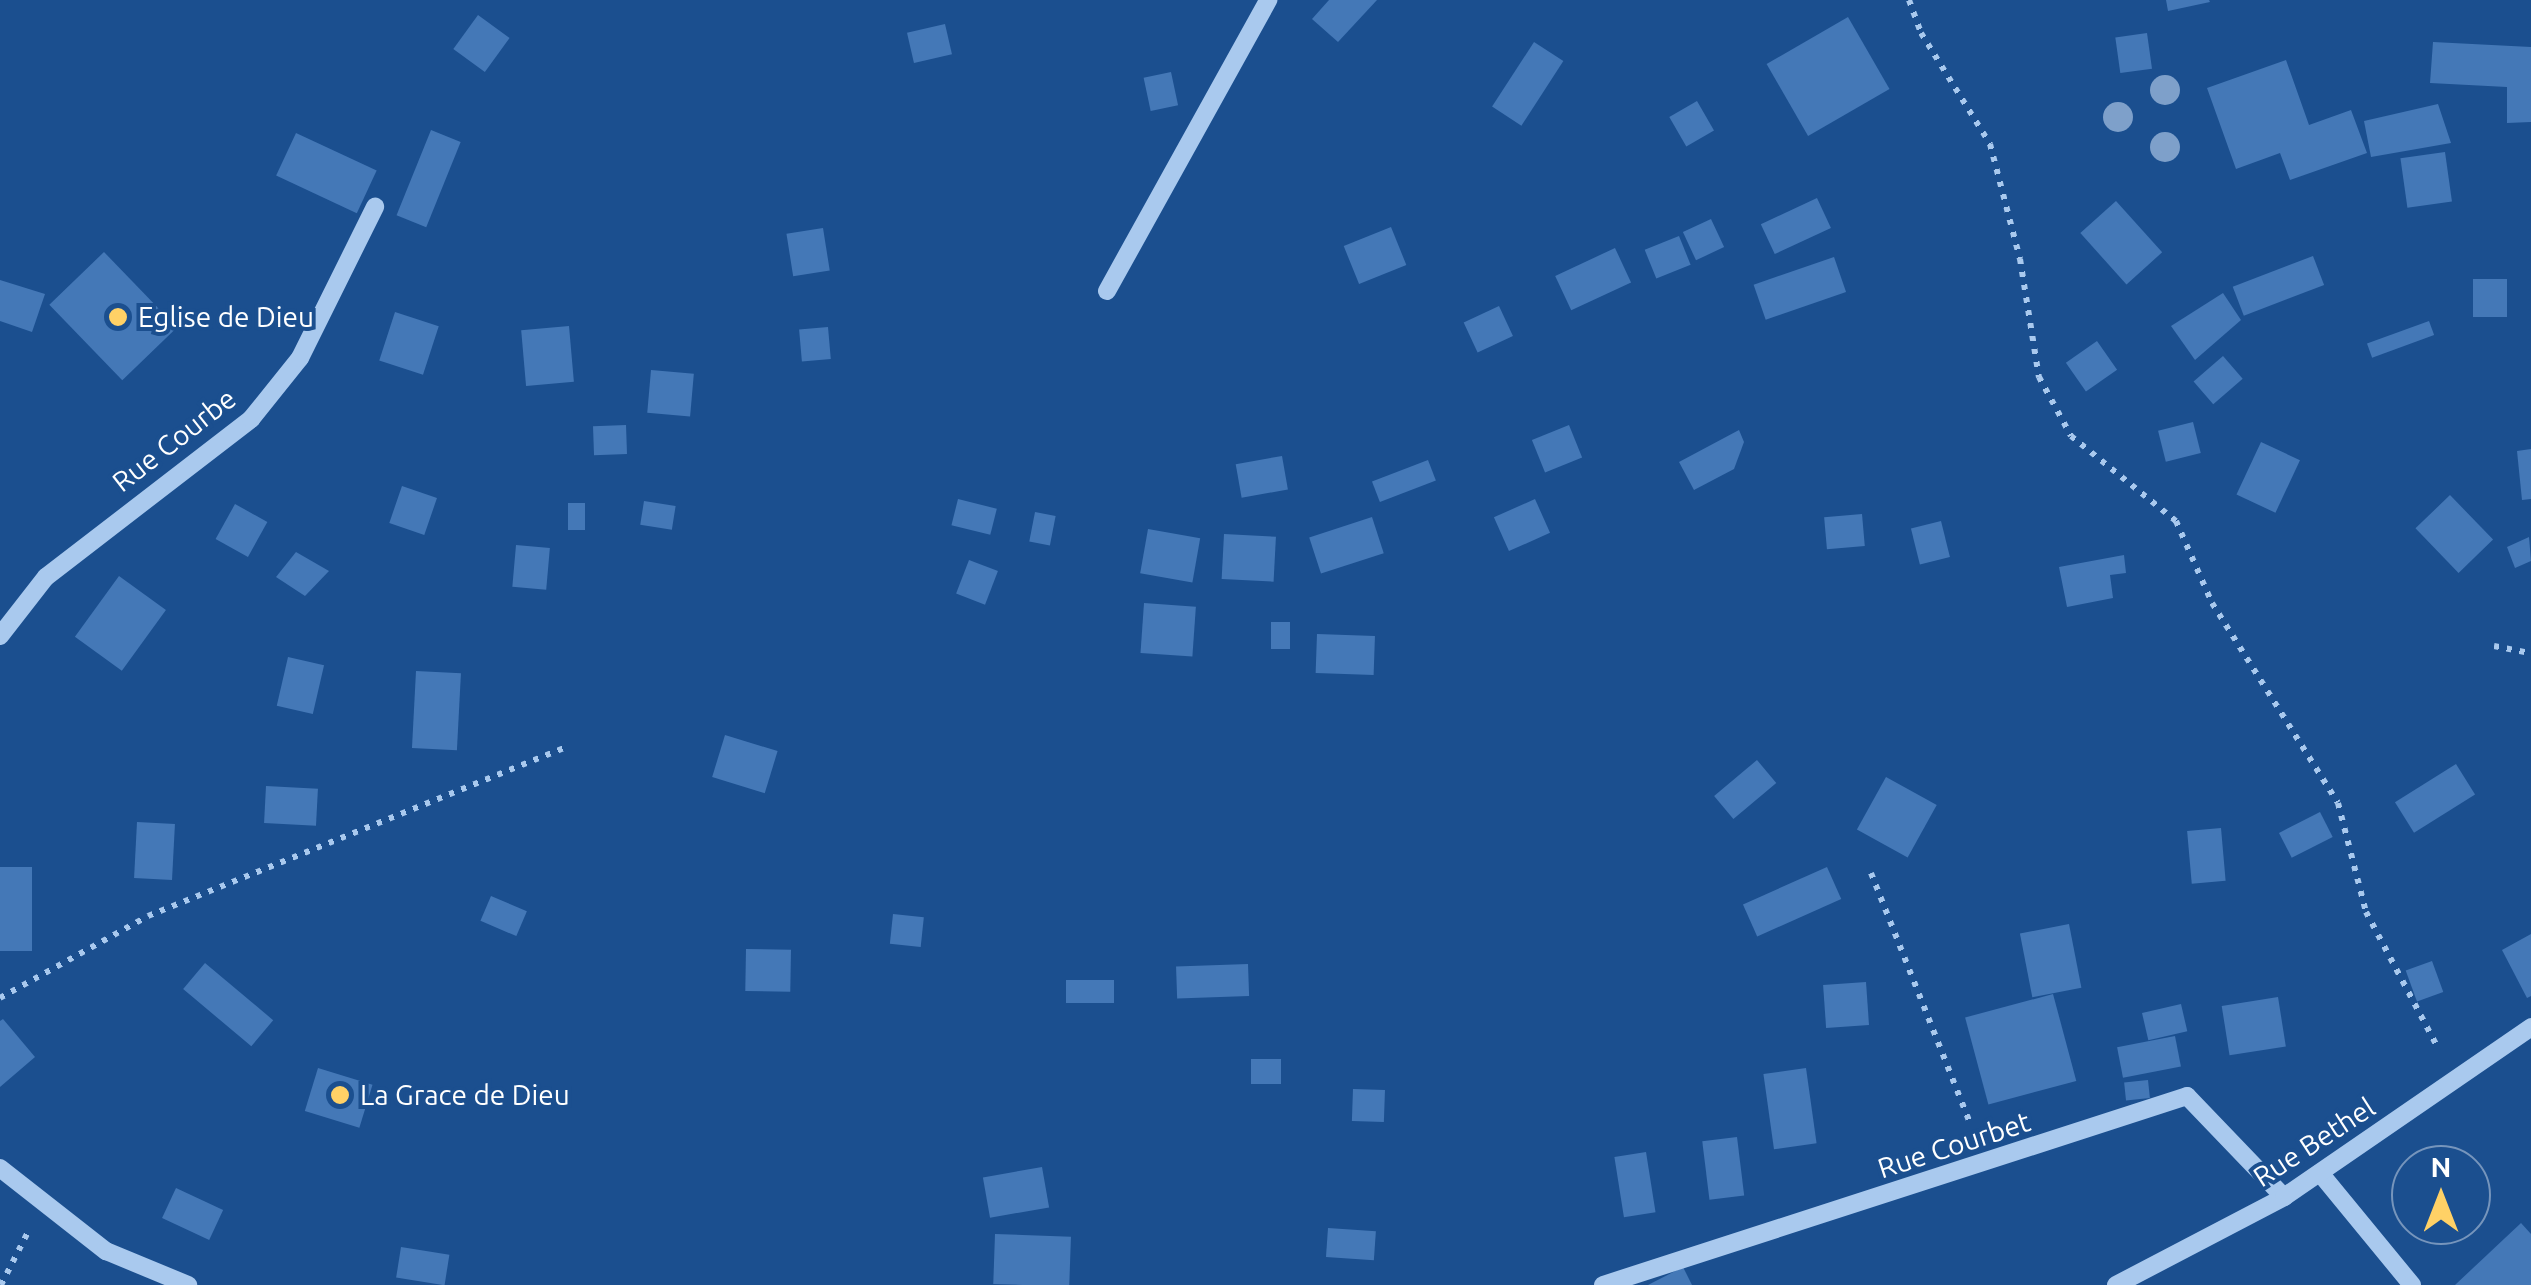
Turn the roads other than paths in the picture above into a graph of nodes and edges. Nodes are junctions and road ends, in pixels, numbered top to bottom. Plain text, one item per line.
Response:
1 (1268, 0) edge
2 (376, 207) dead end
3 (1107, 291) dead end
4 (0, 636) edge
5 (2531, 1028) edge
6 (0, 1168) edge
7 (2320, 1174) junction
8 (2284, 1197) junction
9 (188, 1285) edge
10 (1602, 1285) edge
11 (2116, 1285) edge
12 (2412, 1285) edge

1 - 3 street
2 - 4 street, Rue Courbe
5 - 7 street, Rue Bethel
6 - 9 street
7 - 8 street, Rue Bethel
7 - 12 street
8 - 10 street, Rue Courbet
8 - 11 street, Rue Bethel

